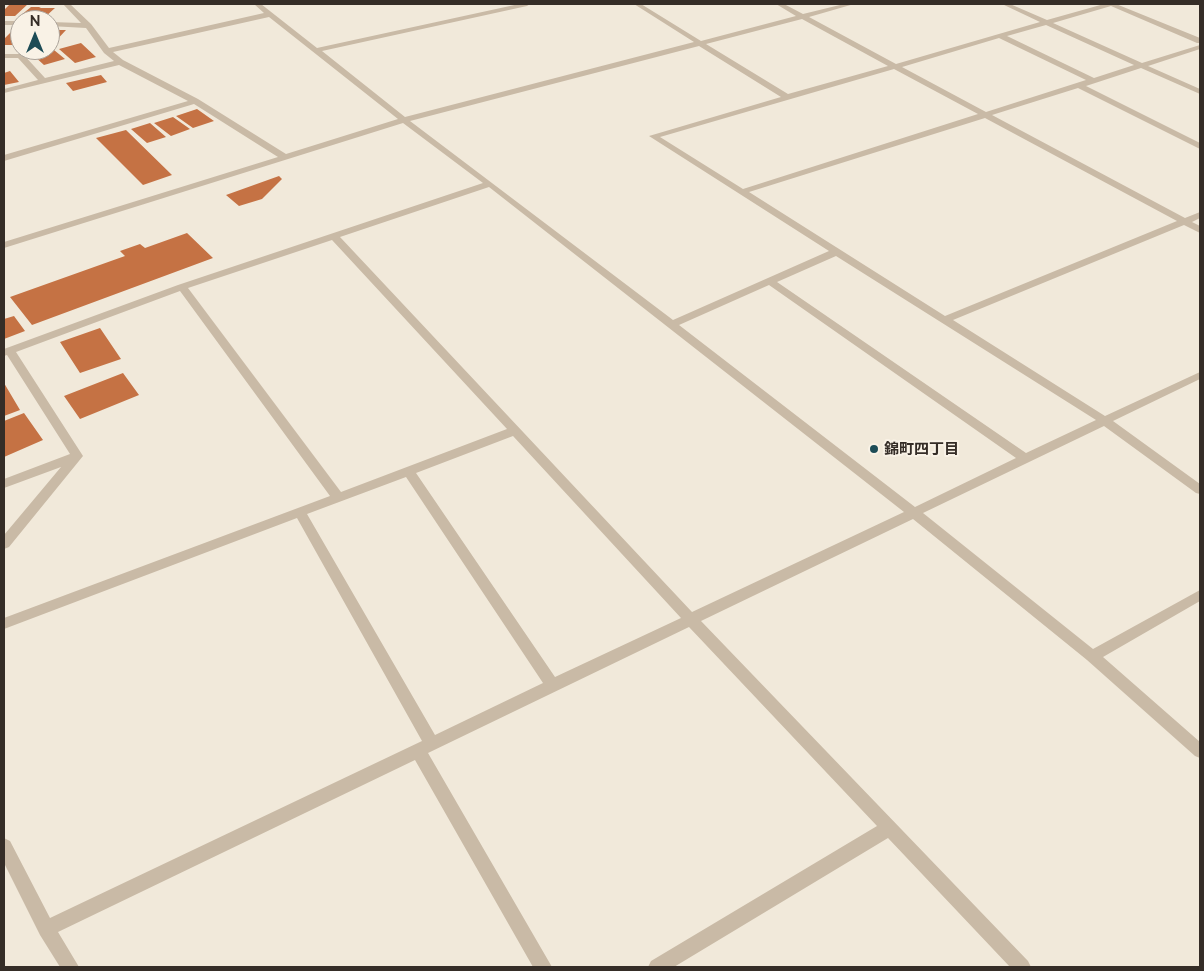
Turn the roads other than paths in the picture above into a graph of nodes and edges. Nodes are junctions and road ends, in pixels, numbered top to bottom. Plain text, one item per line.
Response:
1 (66, 4) edge
2 (257, 4) edge
3 (495, 4) edge
4 (527, 4) edge
5 (637, 4) edge
6 (779, 4) edge
7 (852, 4) edge
8 (1005, 4) edge
9 (502, 9) junction
10 (271, 14) junction
11 (802, 16) junction
12 (1047, 23) junction
13 (60, 25) edge
14 (88, 26) junction
15 (1000, 36) junction
16 (1200, 41) edge
17 (699, 43) junction
18 (1200, 47) edge
19 (317, 50) junction
20 (107, 51) junction
21 (4, 56) edge
22 (120, 62) junction
23 (1141, 65) junction
24 (894, 66) junction
25 (1092, 80) junction
26 (43, 81) junction
27 (1078, 86) junction
28 (4, 91) edge
29 (1200, 92) edge
30 (787, 97) junction
31 (195, 101) junction
32 (984, 114) junction
33 (404, 120) junction
34 (1200, 146) edge
35 (284, 157) junction
36 (4, 158) edge
37 (490, 184) junction
38 (740, 192) junction
39 (1200, 215) edge
40 (1185, 222) junction
41 (1200, 230) edge
42 (334, 236) junction
43 (4, 245) edge
44 (836, 252) junction
45 (769, 281) junction
46 (182, 287) junction
47 (944, 320) junction
48 (671, 324) junction
49 (7, 352) edge
50 (1200, 375) edge
51 (1106, 421) junction
52 (514, 431) junction
53 (77, 456) junction
54 (1026, 459) junction
55 (409, 472) junction
56 (4, 484) edge
57 (1200, 490) edge
58 (338, 497) junction
59 (299, 512) junction
60 (913, 512) junction
61 (4, 544) edge
62 (1200, 595) edge
63 (690, 620) junction
64 (4, 624) edge
65 (1092, 656) junction
66 (553, 686) junction
67 (425, 748) junction
68 (1200, 751) edge
69 (889, 828) junction
70 (4, 846) edge
71 (46, 929) junction
72 (70, 967) edge
73 (543, 967) edge
74 (657, 967) edge
75 (1022, 967) edge

1 - 14 street
2 - 10 street
3 - 9 street
4 - 9 street
5 - 17 street
6 - 11 street
7 - 11 street
8 - 12 street
9 - 19 street
10 - 19 street
10 - 20 street
11 - 17 street
11 - 24 street
12 - 15 street
12 - 16 street
12 - 23 street
13 - 14 street
14 - 20 street
15 - 24 street
15 - 25 street
17 - 30 street
17 - 33 street
18 - 23 street
19 - 33 street
20 - 22 street
21 - 26 street
22 - 26 street
22 - 31 street
23 - 25 street
23 - 29 street
24 - 30 street
24 - 32 street
25 - 27 street
26 - 28 street
27 - 32 street
27 - 34 street
30 - 38 street
31 - 35 street
31 - 36 street
32 - 38 street
32 - 40 street
33 - 35 street
33 - 37 street
35 - 43 street
37 - 42 street
37 - 48 street
38 - 44 street
39 - 40 street
40 - 41 street
40 - 47 street
42 - 46 street
42 - 52 street
44 - 45 street
44 - 47 street
45 - 48 street
45 - 54 street
46 - 49 street
46 - 58 street
47 - 51 street
48 - 60 street
49 - 53 street
50 - 51 street
51 - 54 street
51 - 57 street
52 - 55 street
52 - 63 street
53 - 56 street
53 - 61 street
54 - 60 street
55 - 58 street
55 - 66 street
58 - 59 street
59 - 64 street
59 - 67 street
60 - 63 street
60 - 65 street
62 - 65 street
63 - 66 street
63 - 69 street
65 - 68 street
66 - 67 street
67 - 71 street
67 - 73 street
69 - 74 street
69 - 75 street
70 - 71 street
71 - 72 street

